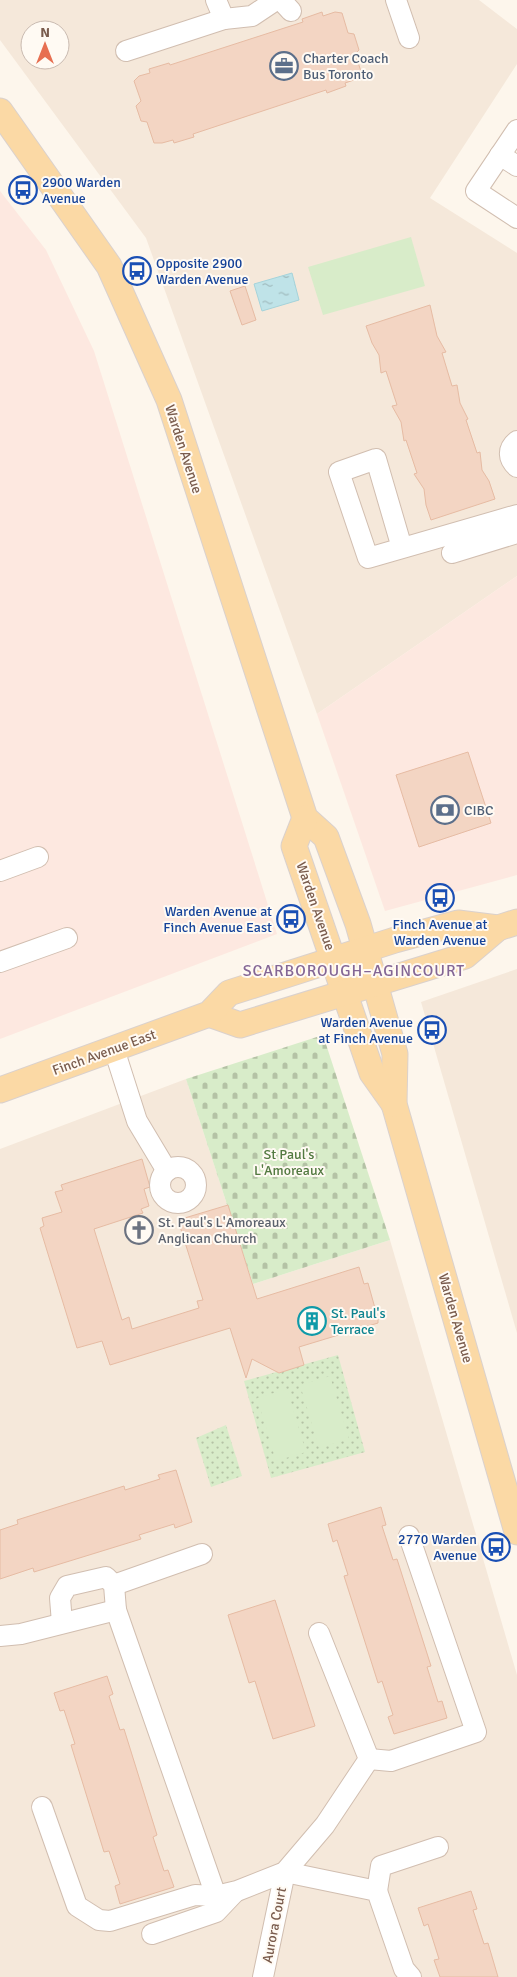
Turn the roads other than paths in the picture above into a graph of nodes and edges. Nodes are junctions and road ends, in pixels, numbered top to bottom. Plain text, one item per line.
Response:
1 (216, 0) edge
2 (396, 0) edge
3 (283, 4) edge
4 (224, 19) junction
5 (409, 38) dead end
6 (126, 51) dead end
7 (0, 111) edge
8 (517, 130) edge
9 (500, 155) junction
10 (517, 166) edge
11 (517, 218) edge
12 (517, 441) edge
13 (517, 467) edge
14 (517, 515) edge
15 (517, 533) edge
16 (402, 548) junction
17 (452, 553) dead end
18 (305, 818) junction
19 (38, 857) dead end
20 (0, 871) edge
21 (508, 925) edge
22 (67, 938) dead end
23 (364, 950) junction
24 (334, 959) junction
25 (0, 962) edge
26 (374, 983) junction
27 (345, 992) junction
28 (209, 1014) junction
29 (114, 1049) junction
30 (0, 1090) edge
31 (394, 1104) junction
32 (167, 1171) dead end
33 (517, 1532) edge
34 (409, 1536) dead end
35 (202, 1554) dead end
36 (114, 1585) junction
37 (116, 1610) junction
38 (62, 1623) junction
39 (320, 1633) dead end
40 (0, 1636) edge
41 (369, 1758) junction
42 (42, 1807) dead end
43 (438, 1847) dead end
44 (285, 1872) junction
45 (377, 1891) junction
46 (226, 1894) junction
47 (152, 1934) dead end
48 (405, 1974) edge
49 (263, 1977) edge

1 - 4 street
2 - 5 street
3 - 4 street
4 - 6 street
7 - 18 main road, Warden Avenue
8 - 9 street
9 - 10 street
9 - 11 street
12 - 13 street
14 - 16 street
15 - 17 street
16 - 16 street
18 - 23 main road, Warden Avenue
18 - 24 main road, Warden Avenue
19 - 20 street
21 - 23 main road, Finch Avenue East
21 - 26 main road, Finch Avenue East
22 - 25 street
23 - 24 main road, Finch Avenue East
23 - 26 main road, Warden Avenue
24 - 27 main road, Warden Avenue
24 - 28 main road, Finch Avenue East
26 - 27 main road, Finch Avenue East
26 - 31 main road, Warden Avenue
27 - 28 main road, Finch Avenue East
27 - 31 main road, Warden Avenue
28 - 29 main road, Finch Avenue East
29 - 30 main road, Finch Avenue East
29 - 32 street
31 - 33 main road, Warden Avenue
34 - 41 street
35 - 36 street
36 - 37 street
36 - 38 street
37 - 38 street
37 - 46 street
38 - 40 street
39 - 41 street
41 - 44 street
42 - 46 street
43 - 45 street
44 - 45 street
44 - 46 street
44 - 49 street, Aurora Court
45 - 48 street
46 - 47 street

